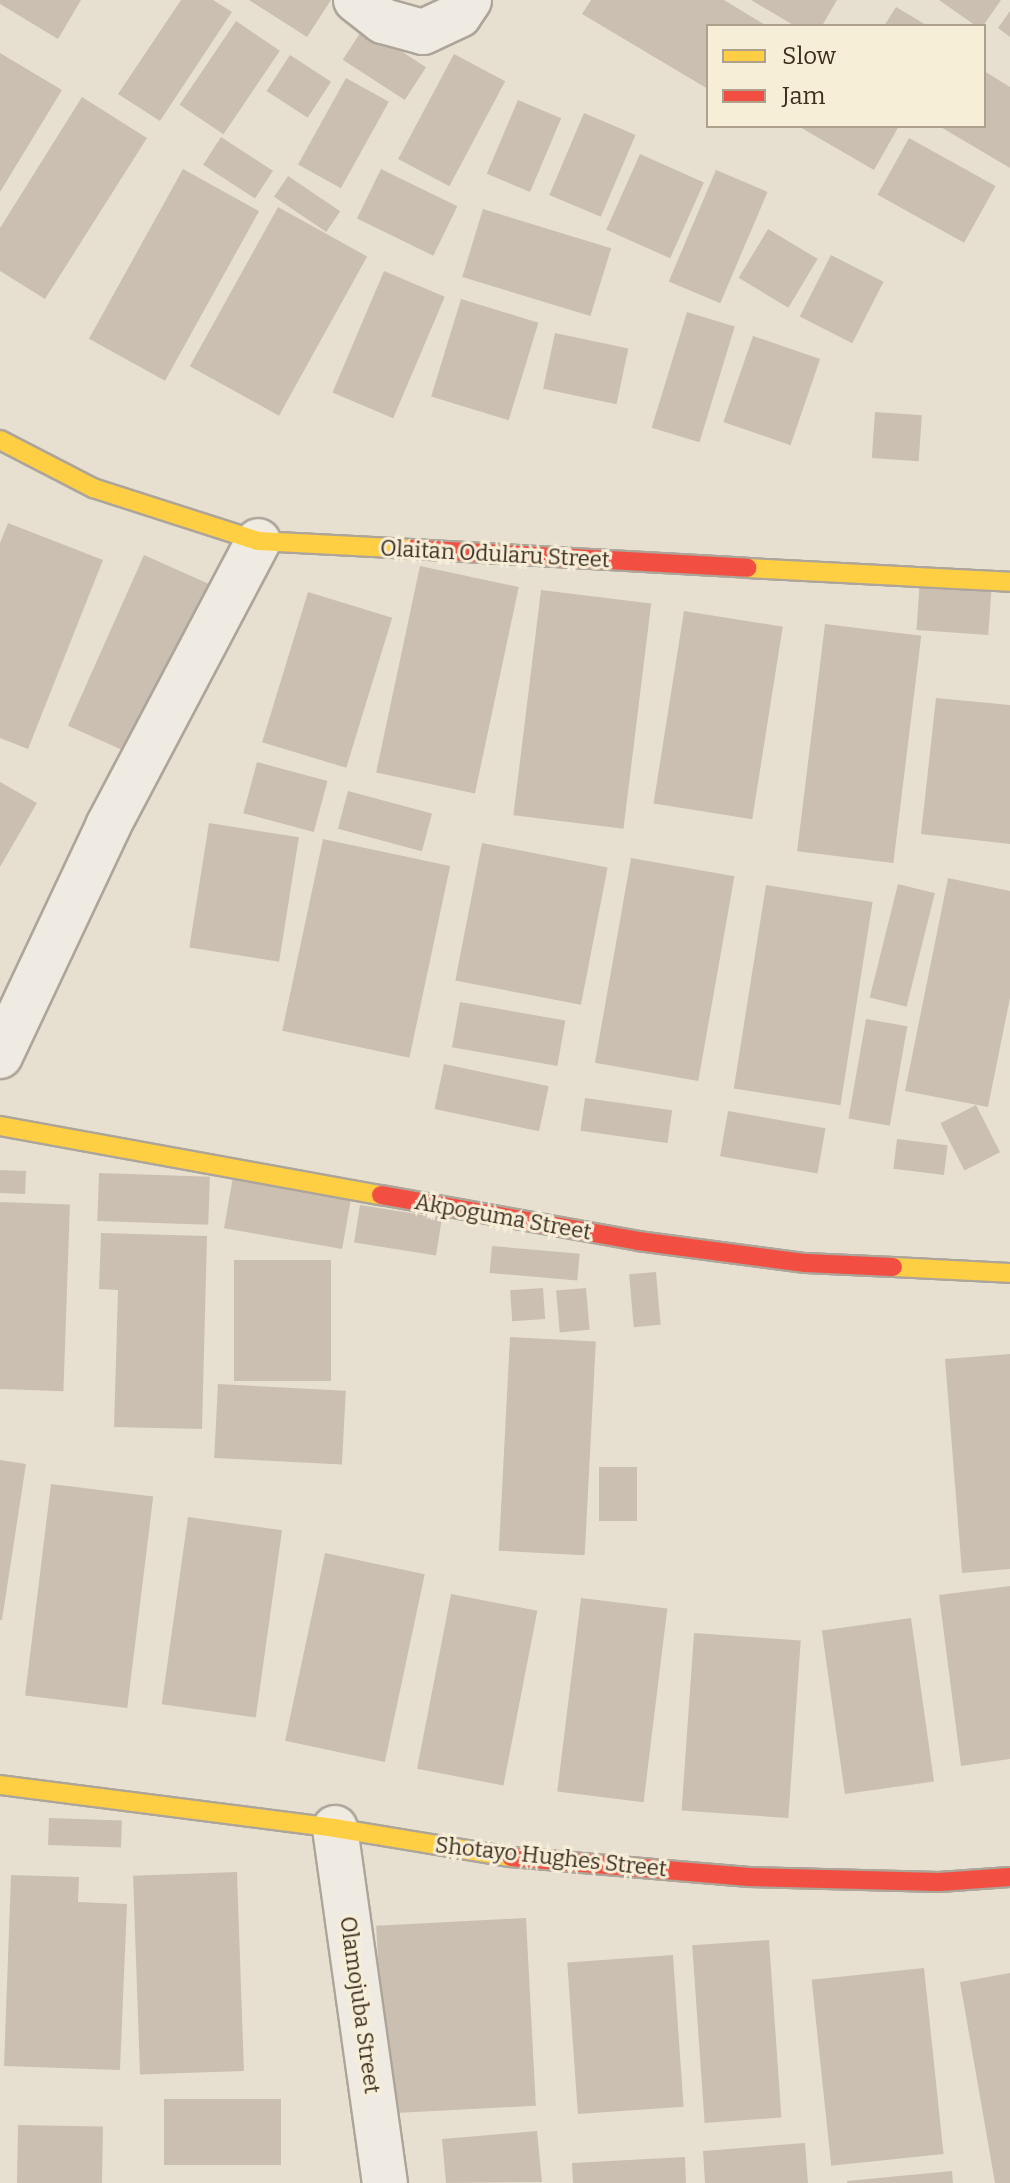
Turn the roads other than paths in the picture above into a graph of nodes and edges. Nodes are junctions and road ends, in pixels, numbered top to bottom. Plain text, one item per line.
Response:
1 (356, 0) edge
2 (469, 0) edge
3 (0, 440) edge
4 (258, 541) junction
5 (1010, 582) edge
6 (0, 1056) edge
7 (0, 1126) edge
8 (1010, 1273) edge
9 (0, 1785) edge
10 (335, 1828) junction
11 (1010, 1877) edge
12 (385, 2183) edge

1 - 2 street
3 - 4 street, Olaitan Odularu Street
4 - 5 street, Olaitan Odularu Street
4 - 6 street
7 - 8 street, Akpoguma Street
9 - 10 street, Shotayo Hughes Street
10 - 11 street, Shotayo Hughes Street
10 - 12 street, Olamojuba Street

